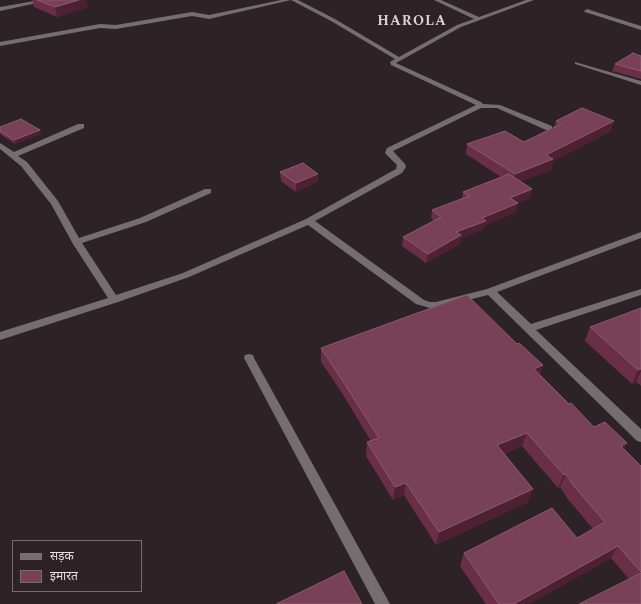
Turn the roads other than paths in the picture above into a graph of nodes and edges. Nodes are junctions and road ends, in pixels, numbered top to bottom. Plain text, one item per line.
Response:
1 (48, 0) edge
2 (288, 0) edge
3 (294, 0) edge
4 (437, 0) edge
5 (531, 0) edge
6 (0, 8) edge
7 (587, 11) dead end
8 (479, 19) junction
9 (641, 28) edge
10 (0, 44) edge
11 (399, 59) junction
12 (577, 63) dead end
13 (641, 83) edge
14 (480, 106) junction
15 (81, 126) dead end
16 (549, 128) edge
17 (0, 145) edge
18 (13, 155) junction
19 (208, 191) dead end
20 (309, 221) junction
21 (641, 235) edge
22 (77, 242) junction
23 (490, 291) junction
24 (641, 292) edge
25 (114, 300) junction
26 (530, 328) junction
27 (0, 336) edge
28 (249, 358) dead end
29 (641, 437) edge
30 (384, 604) edge

1 - 6 street
2 - 10 street
3 - 11 street
4 - 8 street
5 - 8 street
7 - 9 street
8 - 11 street
11 - 14 street
12 - 13 street
14 - 16 street
14 - 20 street
15 - 18 street
17 - 18 street
18 - 22 street
19 - 22 street
20 - 23 street
20 - 25 street
21 - 23 street
22 - 25 street
23 - 26 street
24 - 26 street
25 - 27 street
26 - 29 street
28 - 30 street

